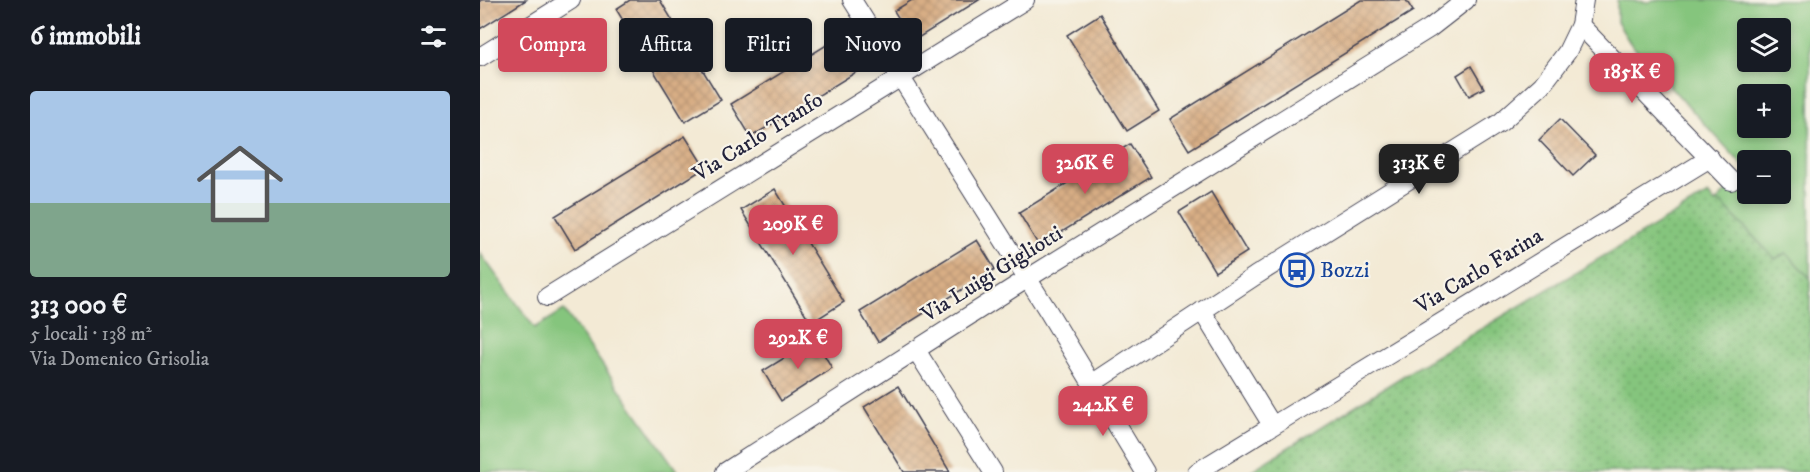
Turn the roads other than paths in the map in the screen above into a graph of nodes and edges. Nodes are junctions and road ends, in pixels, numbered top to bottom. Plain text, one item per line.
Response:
1 (571, 0) edge
2 (852, 0) edge
3 (1025, 0) edge
4 (1466, 0) edge
5 (1584, 0) edge
6 (1580, 25) junction
7 (480, 57) edge
8 (900, 76) junction
9 (1710, 158) junction
10 (1731, 181) dead end
11 (1028, 279) junction
12 (548, 297) dead end
13 (1202, 311) junction
14 (916, 351) junction
15 (1093, 383) junction
16 (1272, 425) junction
17 (725, 472) edge
18 (993, 472) edge
19 (1145, 472) edge
20 (1197, 472) edge

1 - 7 street
2 - 8 street
3 - 8 street, Via Carlo Tranfo
4 - 11 street, Via Luigi Gigliotti
5 - 6 street
6 - 9 street
6 - 13 street
8 - 11 street
8 - 12 street, Via Carlo Tranfo
9 - 10 street
9 - 16 street, Via Carlo Farina
11 - 14 street, Via Luigi Gigliotti
11 - 15 street
13 - 15 street
13 - 16 street
14 - 17 street, Via Luigi Gigliotti
14 - 18 street
15 - 19 street
16 - 20 street, Via Carlo Farina

